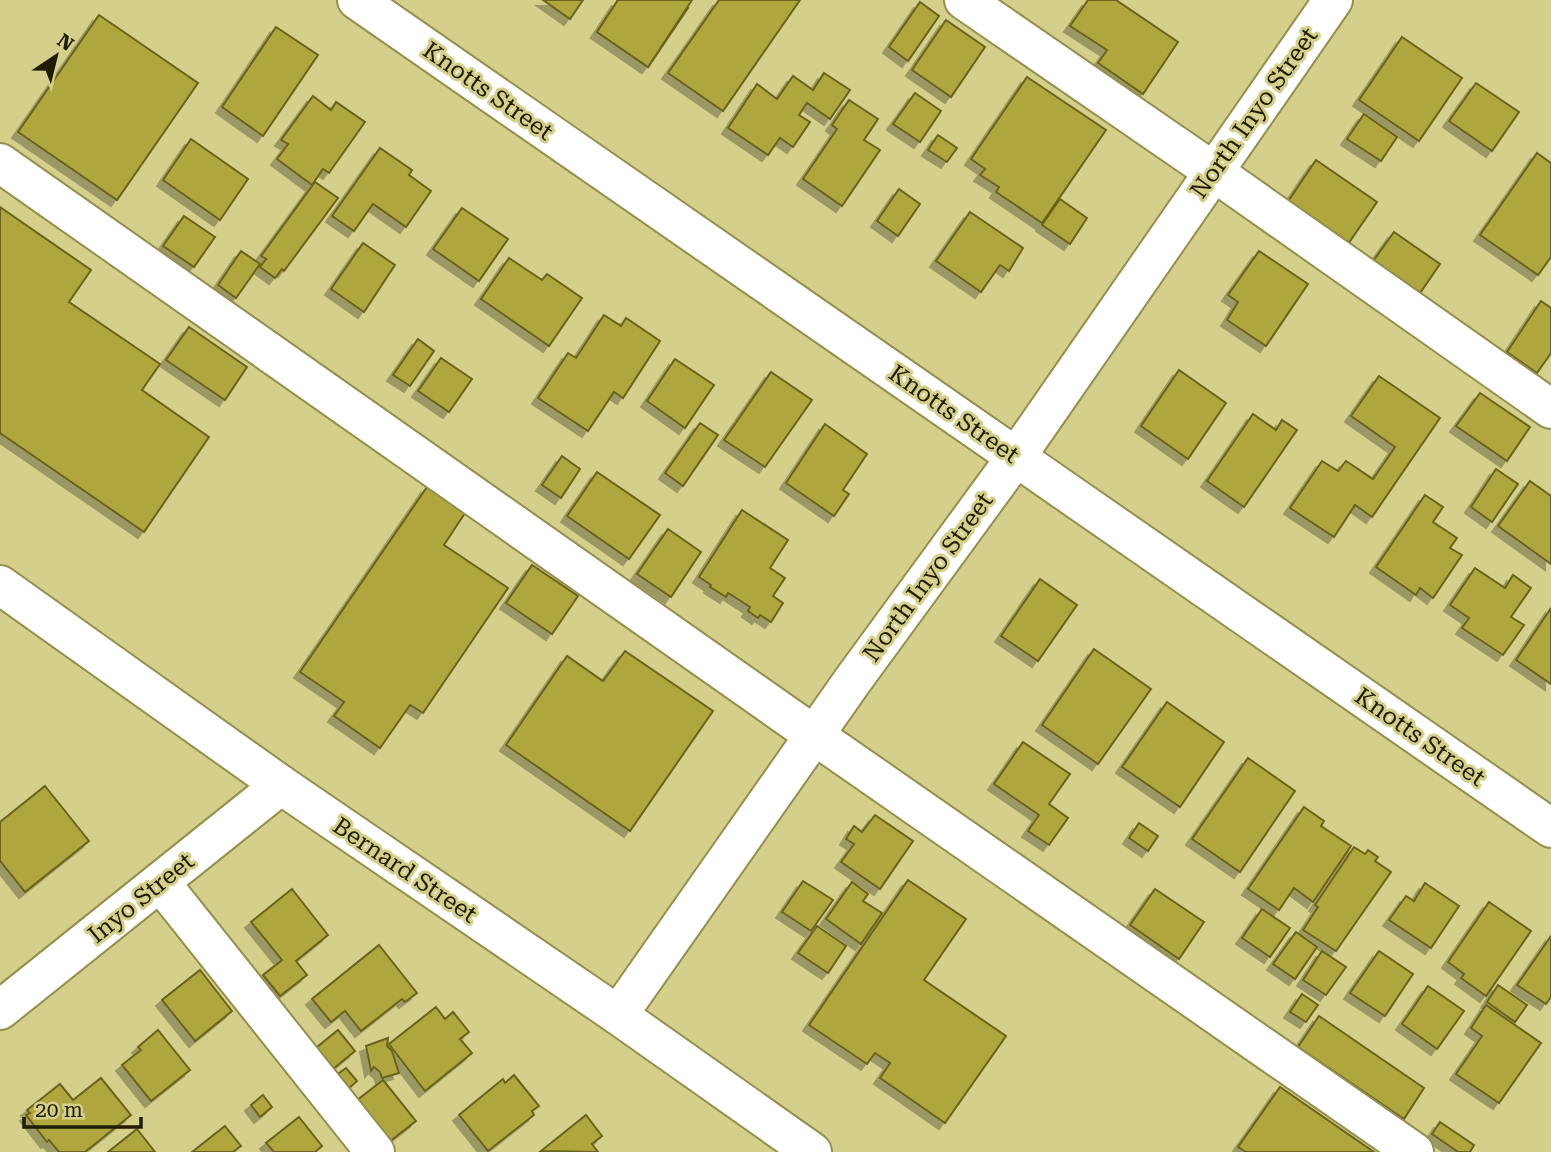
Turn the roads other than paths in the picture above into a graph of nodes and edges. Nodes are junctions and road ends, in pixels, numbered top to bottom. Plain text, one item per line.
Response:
1 (357, 0) edge
2 (964, 0) edge
3 (1333, 0) edge
4 (0, 163) edge
5 (1214, 172) junction
6 (1551, 409) edge
7 (1016, 457) junction
8 (0, 585) edge
9 (814, 735) junction
10 (281, 785) junction
11 (1551, 828) edge
12 (160, 882) junction
13 (0, 1010) edge
14 (618, 1015) junction
15 (375, 1152) edge
16 (812, 1152) edge
17 (1414, 1152) edge

1 - 7 street, Knotts Street
2 - 5 street
3 - 5 street, North Inyo Street
4 - 9 street
5 - 6 street
5 - 7 street, North Inyo Street
7 - 9 street, North Inyo Street
7 - 11 street, Knotts Street
8 - 10 street, Bernard Street
9 - 14 street, North Inyo Street
9 - 17 street
10 - 12 street, Inyo Street
10 - 14 street, Bernard Street
12 - 13 street, Inyo Street
12 - 15 street
14 - 16 street, Bernard Street

